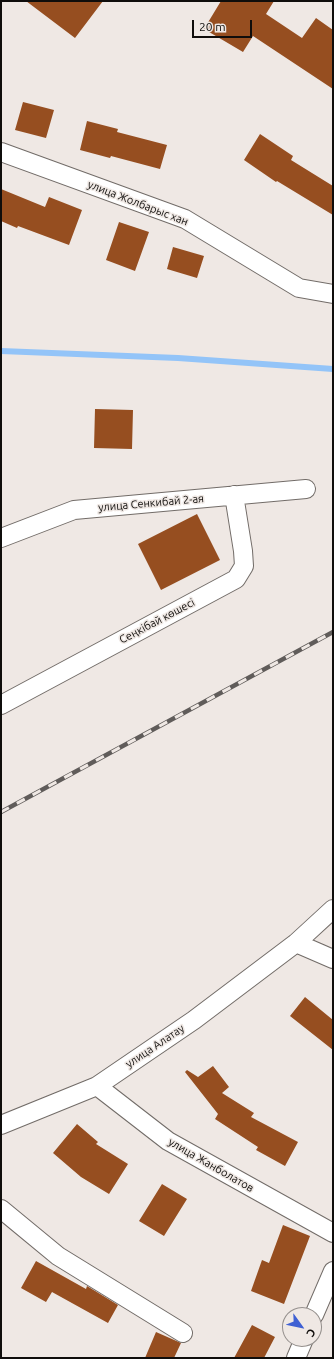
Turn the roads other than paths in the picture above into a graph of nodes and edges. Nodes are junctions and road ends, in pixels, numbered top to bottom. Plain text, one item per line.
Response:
1 (1, 152) edge
2 (333, 294) edge
3 (306, 489) dead end
4 (234, 495) junction
5 (1, 538) edge
6 (1, 705) edge
7 (333, 909) edge
8 (296, 943) junction
9 (333, 959) edge
10 (97, 1086) junction
11 (1, 1125) edge
12 (1, 1209) edge
13 (333, 1233) edge
14 (333, 1271) edge
15 (317, 1307) edge
16 (183, 1333) dead end
17 (301, 1347) edge
18 (296, 1358) edge

1 - 2 street, улица Жолбарыс хан
3 - 4 street, улица Сенкибай 2-ая
4 - 5 street, улица Сенкибай 2-ая
4 - 6 street, Сеңкібай көшесі
7 - 8 street, улица Алатау
8 - 9 street
8 - 10 street, улица Алатау
10 - 11 street, улица Алатау
10 - 13 street, улица Жанболатов
12 - 16 street
14 - 15 street
17 - 18 street

